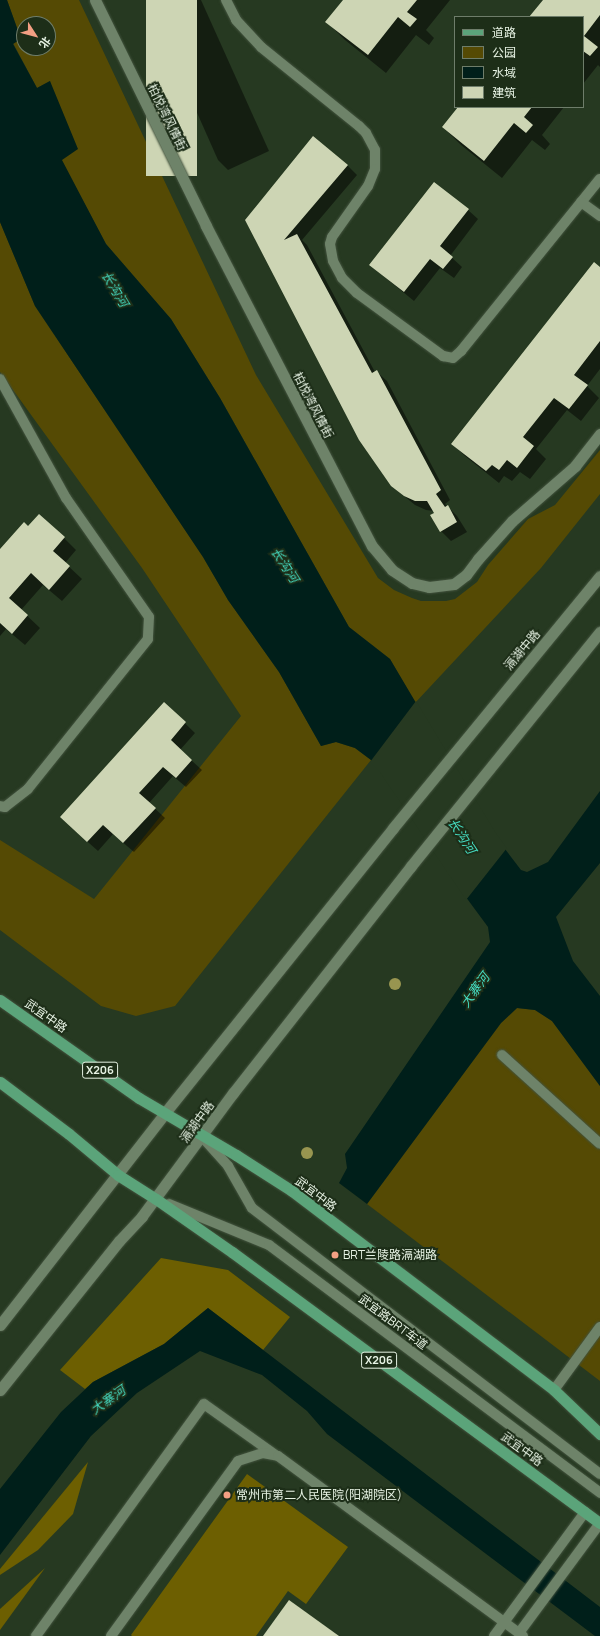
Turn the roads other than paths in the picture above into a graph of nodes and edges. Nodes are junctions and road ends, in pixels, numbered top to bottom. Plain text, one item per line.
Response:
1 (95, 0) edge
2 (226, 0) edge
3 (600, 179) edge
4 (581, 202) junction
5 (600, 216) edge
6 (0, 379) edge
7 (600, 434) edge
8 (600, 576) edge
9 (600, 632) edge
10 (0, 806) edge
11 (0, 1000) edge
12 (502, 1055) dead end
13 (0, 1082) edge
14 (164, 1114) junction
15 (202, 1137) junction
16 (600, 1144) edge
17 (118, 1175) junction
18 (156, 1199) junction
19 (0, 1325) edge
20 (600, 1327) edge
21 (0, 1390) edge
22 (554, 1390) junction
23 (600, 1434) edge
24 (278, 1456) junction
25 (600, 1474) edge
26 (600, 1493) edge
27 (585, 1512) junction
28 (600, 1523) edge
29 (504, 1623) junction
30 (521, 1635) edge
31 (36, 1636) edge
32 (111, 1636) edge
33 (494, 1636) edge

1 - 7 main road, 柏悦湾风情街
2 - 4 lane
3 - 4 lane
4 - 5 lane
6 - 10 lane
8 - 14 main road, 滆湖中路
9 - 15 main road, 滆湖中路
11 - 14 main road, 武宜中路 / X206
12 - 16 lane
13 - 17 main road, X206
14 - 15 main road, 武宜中路 / X206
14 - 17 main road
15 - 18 main road, 滆湖中路
15 - 22 main road, 武宜中路 / X206
15 - 25 lane, 武宜路BRT车道
17 - 18 main road, X206
17 - 19 main road
18 - 21 main road, 滆湖中路
18 - 26 lane, 武宜路BRT车道
18 - 27 main road, 武宜中路 / X206
20 - 22 lane
22 - 23 main road, 武宜中路 / X206
24 - 29 lane
24 - 31 lane
24 - 32 lane
27 - 28 main road, 武宜中路 / X206
27 - 29 lane
28 - 30 lane
29 - 30 lane
29 - 33 lane

